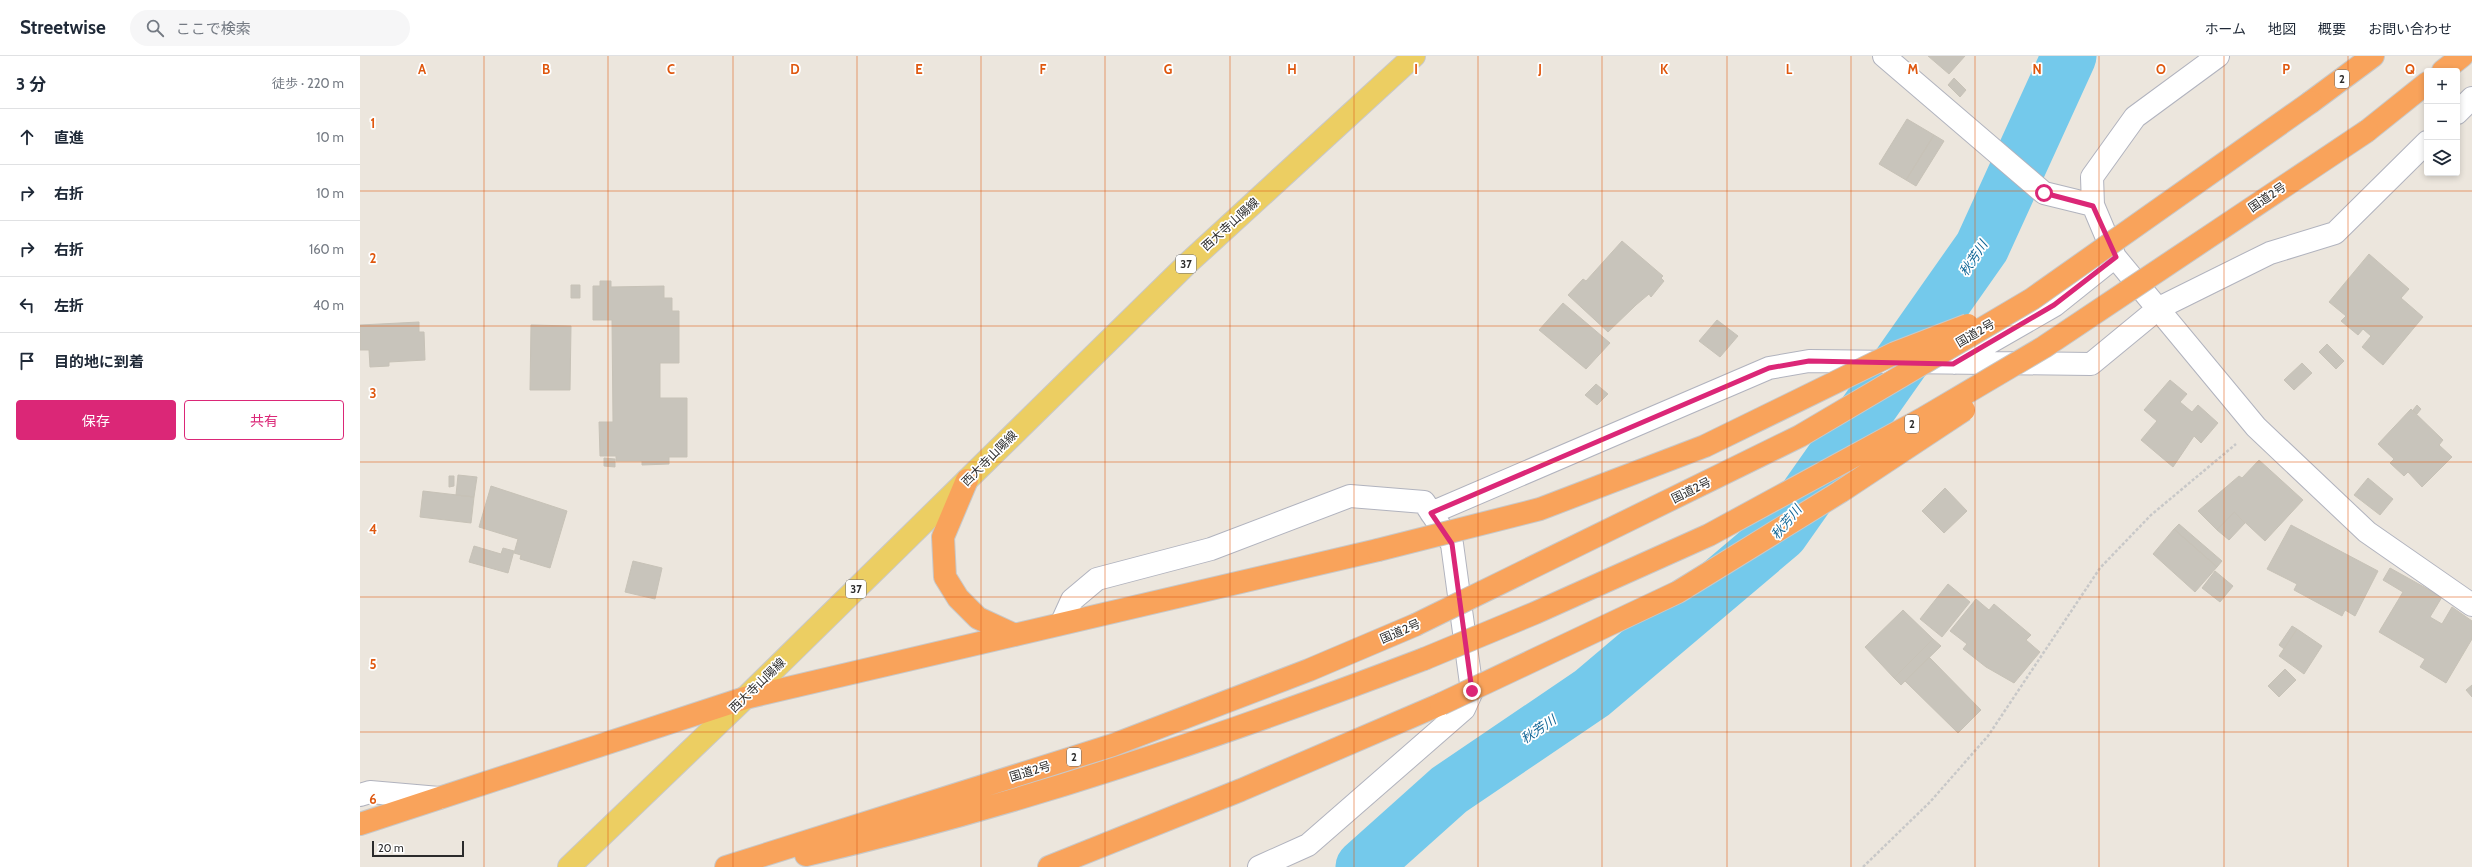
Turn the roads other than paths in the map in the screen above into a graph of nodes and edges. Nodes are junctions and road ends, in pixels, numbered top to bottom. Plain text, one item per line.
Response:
1 (1414, 56) edge
2 (1884, 56) edge
3 (2218, 56) edge
4 (2373, 56) edge
5 (2462, 56) edge
6 (2447, 68) edge
7 (2424, 85) edge
8 (2472, 98) edge
9 (2460, 110) edge
10 (2424, 145) edge
11 (2093, 206) junction
12 (2116, 257) junction
13 (2032, 299) junction
14 (2160, 308) junction
15 (2044, 347) junction
16 (1949, 364) junction
17 (967, 480) junction
18 (1431, 513) junction
19 (2472, 605) edge
20 (1062, 622) junction
21 (1015, 635) junction
22 (744, 698) junction
23 (360, 795) edge
24 (439, 798) junction
25 (360, 824) edge
26 (569, 867) edge
27 (726, 867) edge
28 (754, 867) edge
29 (1049, 867) edge
30 (1259, 867) edge

1 - 17 main road, 西大寺山陽線 / 37
2 - 11 street
3 - 11 street
4 - 13 highway, 国道2号 / 2, bridge
5 - 6 highway
7 - 15 highway, 国道2号 / 2, bridge
8 - 9 street
10 - 14 street
11 - 12 street
12 - 14 street
12 - 16 street
13 - 20 highway, 国道2号 / 2, bridge
13 - 27 highway, 国道2号 / 2, bridge
14 - 16 street
14 - 19 street
15 - 28 highway, 国道2号 / 2, bridge
15 - 29 highway, 国道2号 / 2, bridge
16 - 18 street, bridge
17 - 21 highway
17 - 22 main road, 西大寺山陽線 / 37
18 - 20 street
18 - 30 street
20 - 21 highway, 国道2号
21 - 22 highway, 国道2号
22 - 24 highway, 国道2号
22 - 26 main road, 西大寺山陽線 / 37
23 - 24 street
24 - 25 highway, 国道2号

